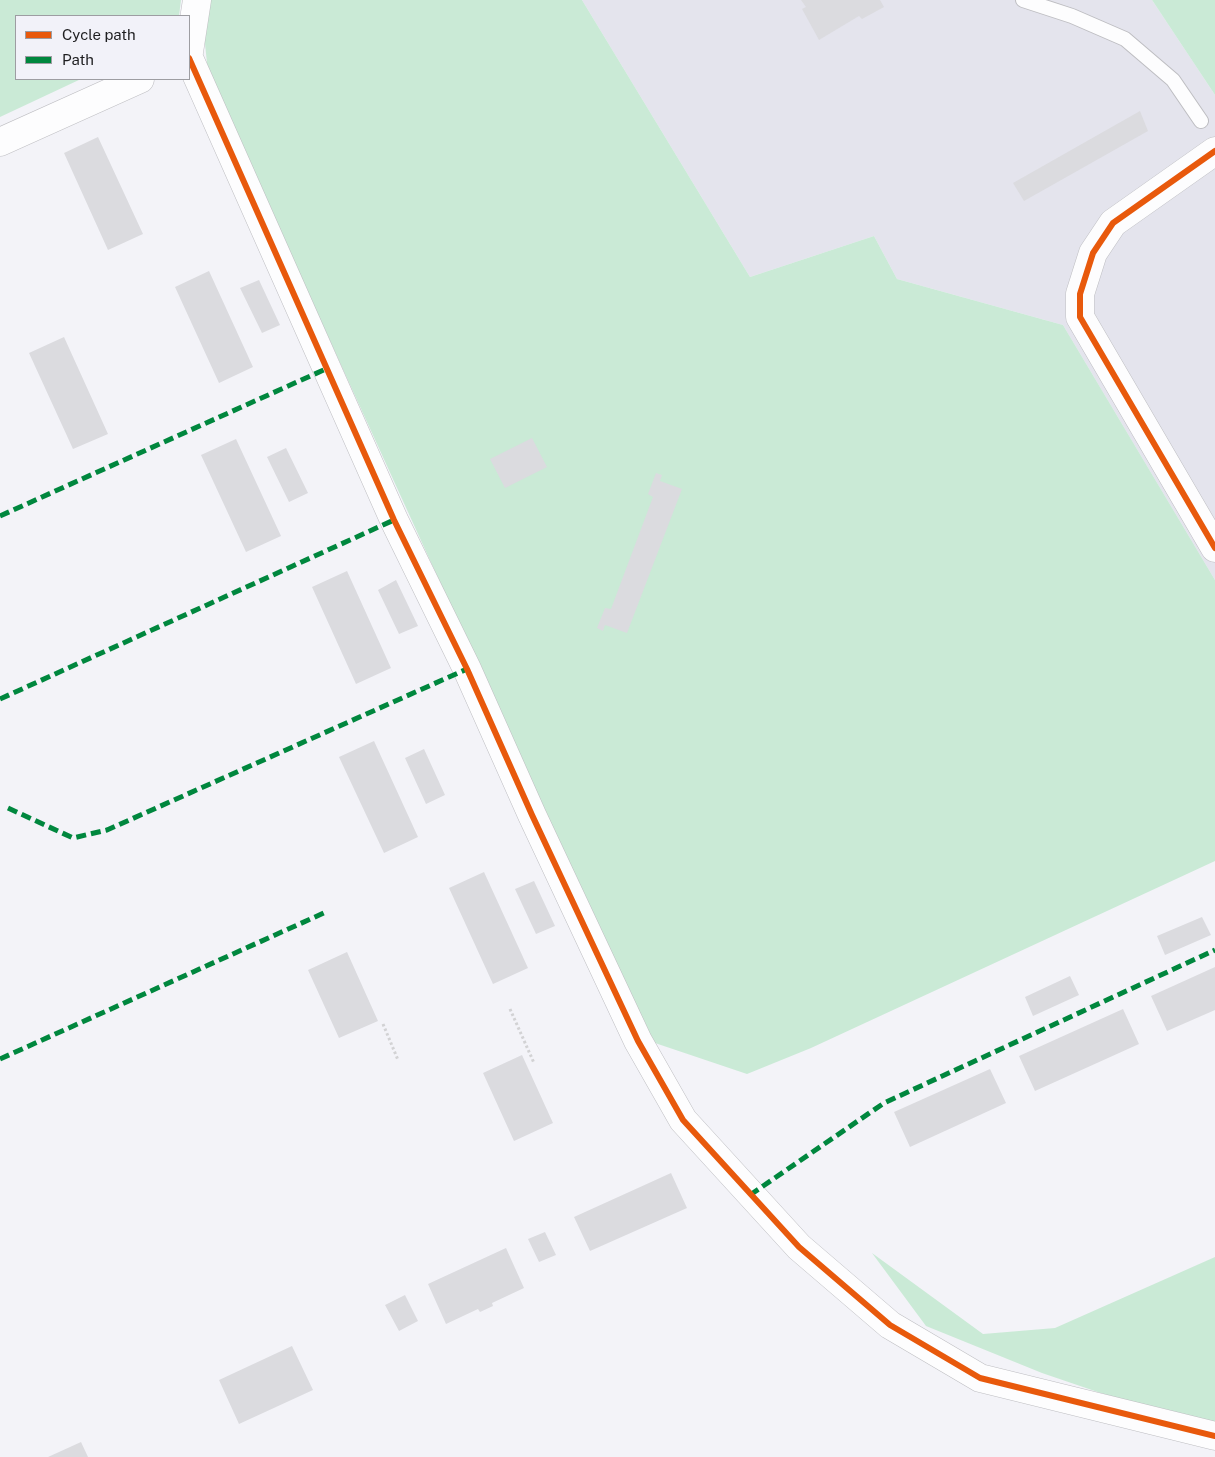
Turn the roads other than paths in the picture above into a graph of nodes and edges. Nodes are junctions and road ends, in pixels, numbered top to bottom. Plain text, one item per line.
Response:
1 (197, 0) edge
2 (1023, 0) edge
3 (190, 46) edge
4 (190, 60) edge
5 (138, 80) edge
6 (1201, 121) dead end
7 (0, 142) edge
8 (1215, 151) edge
9 (1215, 548) edge
10 (1215, 1436) edge

1 - 3 street
2 - 6 lane
4 - 10 street
5 - 7 street
8 - 9 street

